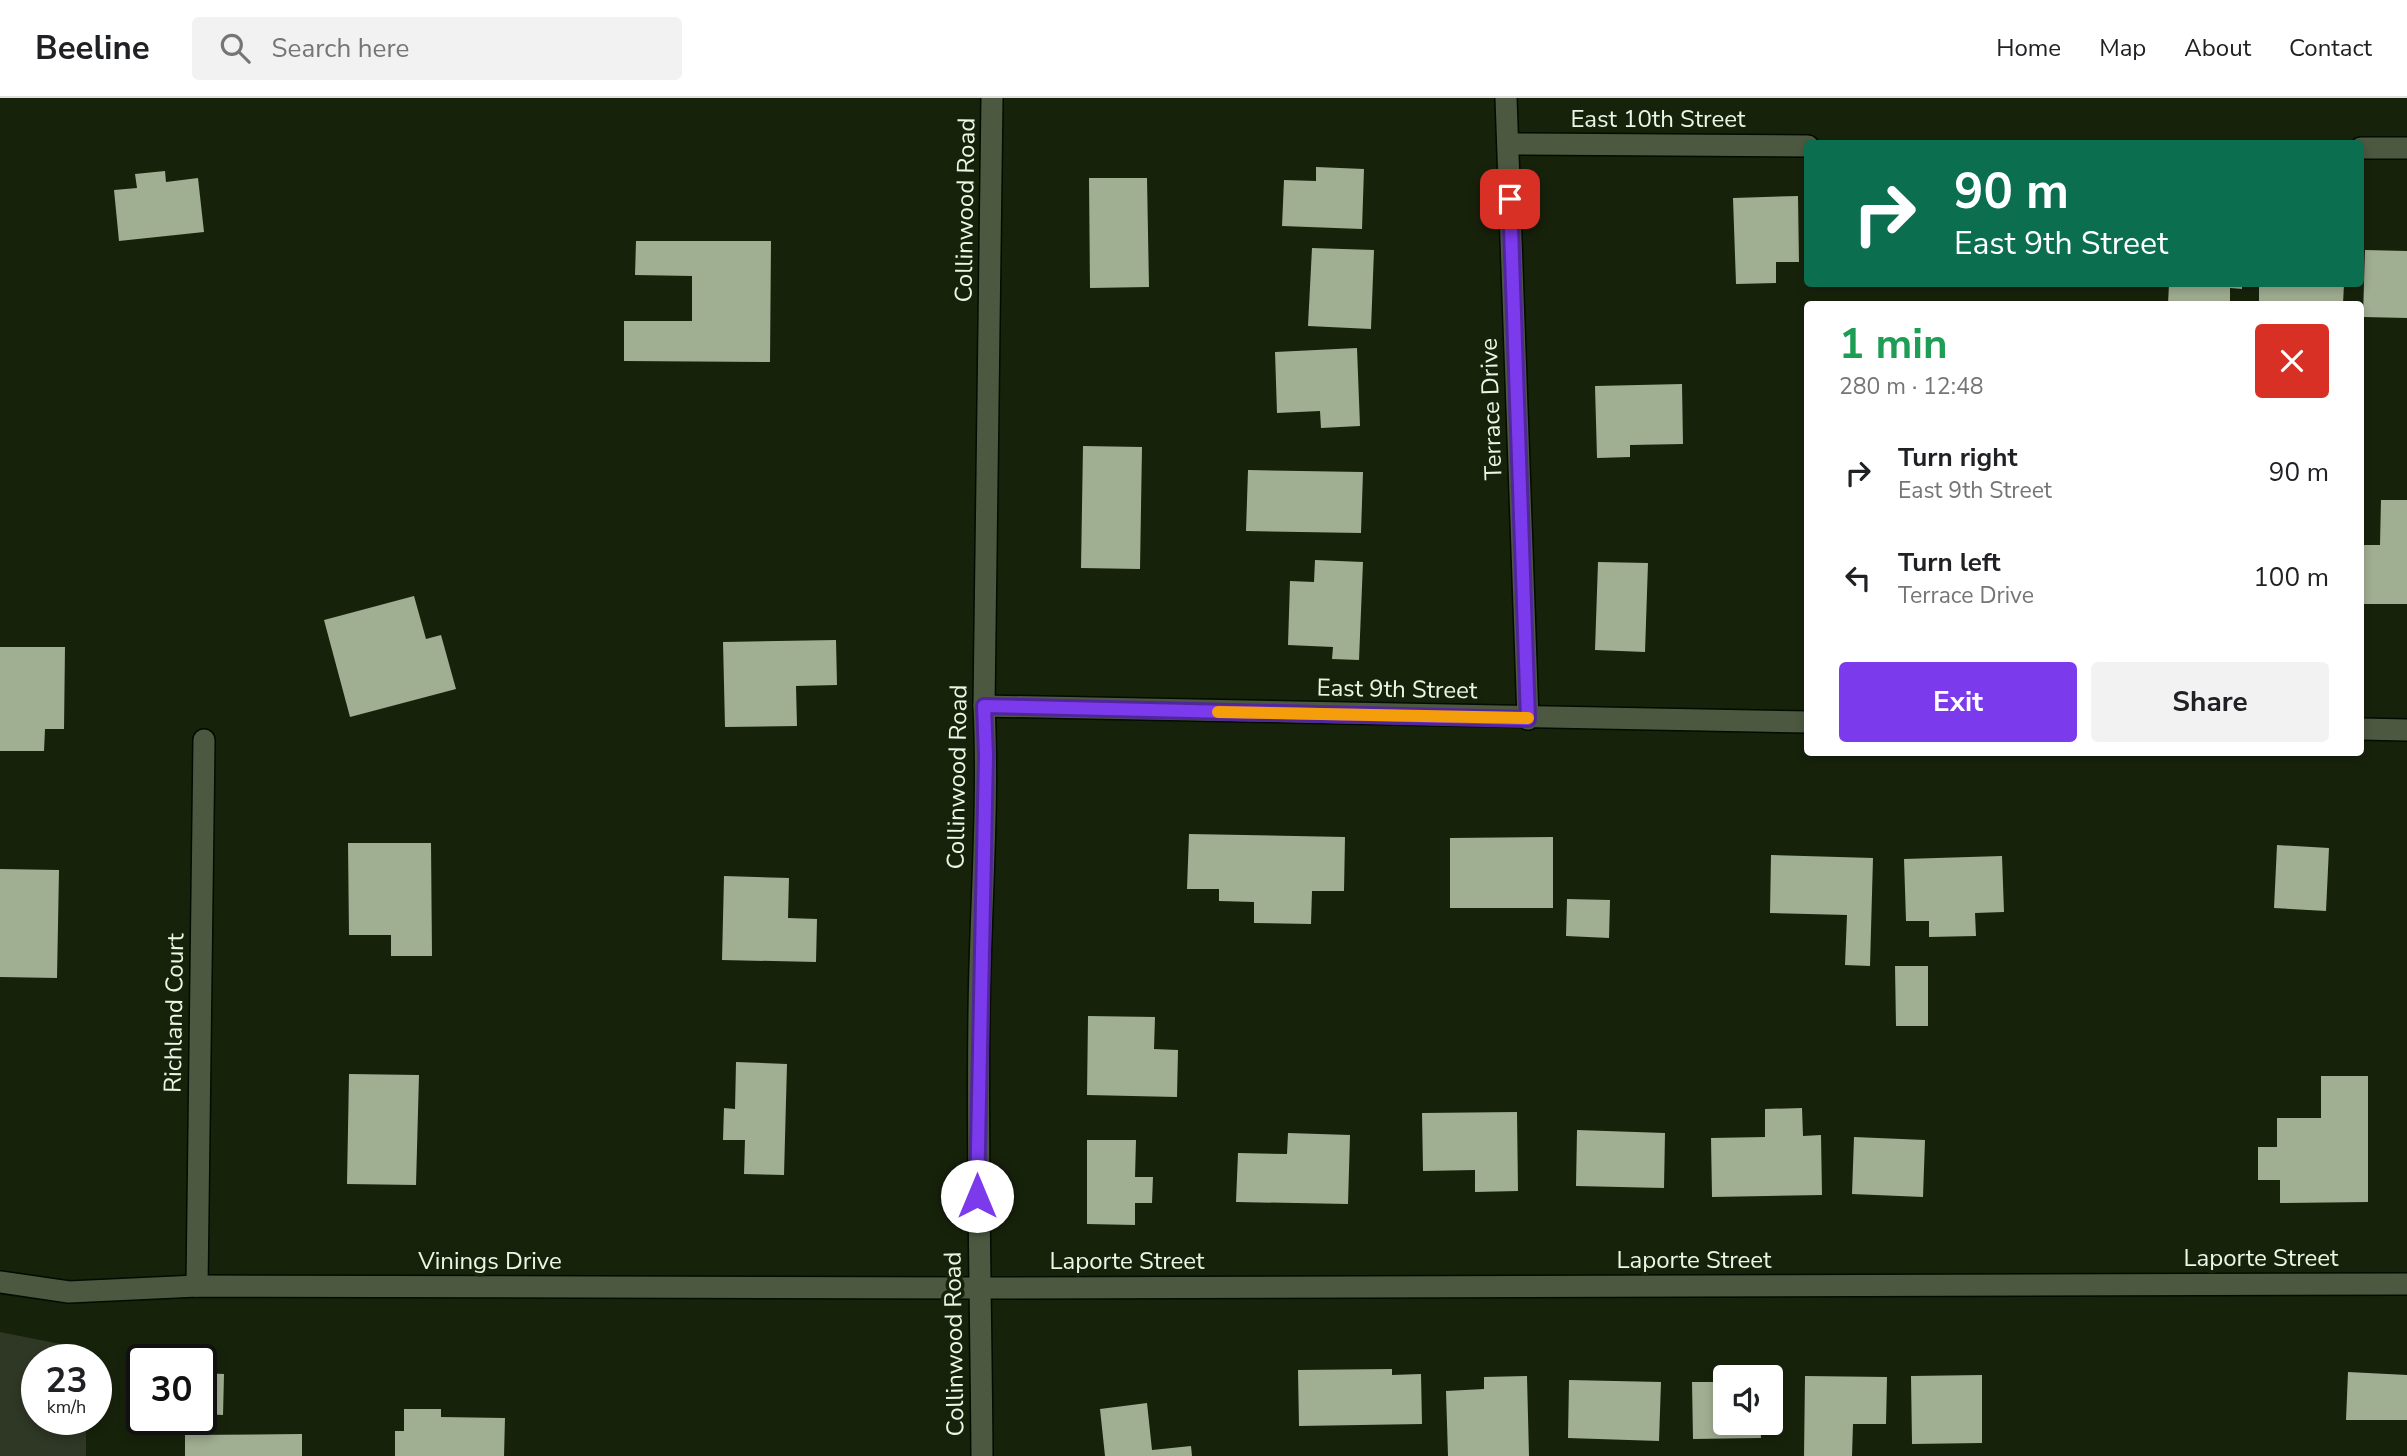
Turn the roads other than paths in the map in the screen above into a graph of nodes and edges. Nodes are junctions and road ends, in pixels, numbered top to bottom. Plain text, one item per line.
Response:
1 (992, 98) edge
2 (1506, 98) edge
3 (1508, 144) junction
4 (1804, 146) edge
5 (2364, 148) edge
6 (2407, 148) edge
7 (984, 706) junction
8 (1528, 719) junction
9 (1804, 722) edge
10 (2364, 729) edge
11 (2407, 730) edge
12 (204, 740) dead end
13 (0, 1282) edge
14 (2407, 1284) edge
15 (197, 1286) junction
16 (981, 1288) junction
17 (982, 1456) edge

1 - 7 street, Collinwood Road
2 - 3 street, Terrace Drive
3 - 4 street, East 10th Street
3 - 8 street, Terrace Drive
5 - 6 street
7 - 8 street, East 9th Street
7 - 16 street, Collinwood Road
8 - 9 street, East 9th Street
10 - 11 street
12 - 15 street, Richland Court
13 - 15 street, Vinings Drive
14 - 16 street, Laporte Street
15 - 16 street, Vinings Drive
16 - 17 street, Collinwood Road

